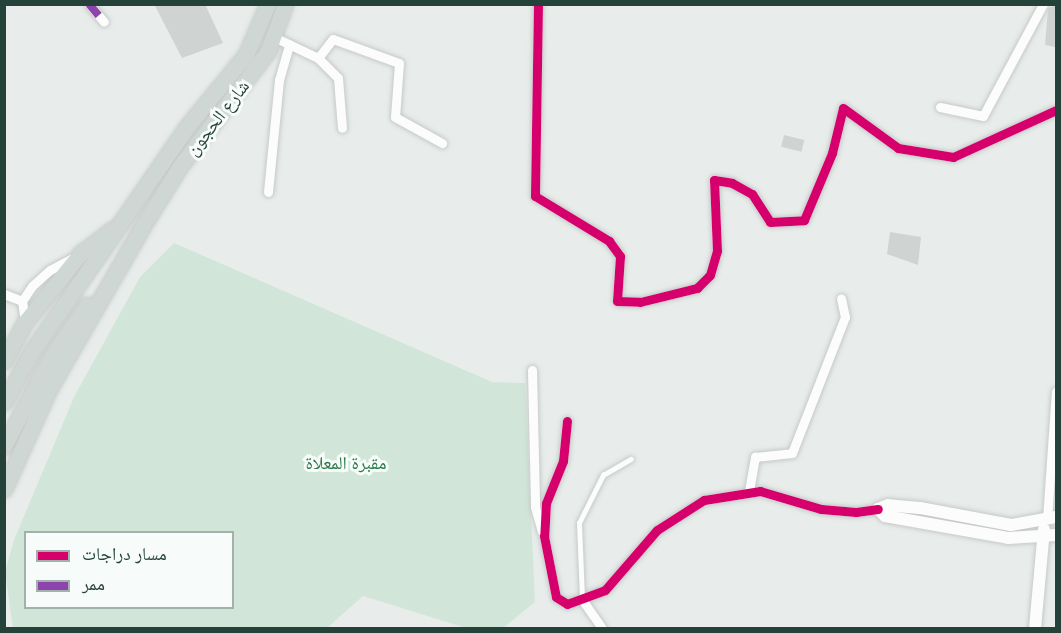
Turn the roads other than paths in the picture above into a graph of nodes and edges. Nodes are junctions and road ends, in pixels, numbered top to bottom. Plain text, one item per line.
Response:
1 (89, 4) edge
2 (268, 4) edge
3 (285, 4) edge
4 (538, 4) edge
5 (1042, 4) edge
6 (104, 22) dead end
7 (273, 37) junction
8 (289, 44) junction
9 (318, 58) junction
10 (940, 107) dead end
11 (1056, 110) edge
12 (342, 128) dead end
13 (442, 143) dead end
14 (268, 192) dead end
15 (127, 218) junction
16 (142, 226) junction
17 (80, 254) junction
18 (4, 294) edge
19 (841, 298) dead end
20 (22, 301) junction
21 (25, 322) junction
22 (4, 361) edge
23 (532, 370) dead end
24 (1056, 391) edge
25 (4, 402) edge
26 (567, 421) dead end
27 (4, 446) edge
28 (631, 459) dead end
29 (4, 489) edge
30 (749, 491) junction
31 (878, 509) junction
32 (1052, 518) edge
33 (1056, 535) edge
34 (544, 536) junction
35 (1043, 536) junction
36 (583, 601) junction
37 (602, 628) edge
38 (1035, 628) edge

1 - 6 street
2 - 15 main road, شارع الحجون
3 - 7 main road, شارع الحجون
4 - 11 street
5 - 10 street
7 - 8 street
7 - 16 main road, شارع الحجون
8 - 9 street
8 - 14 street
9 - 12 street
9 - 13 street
15 - 17 main road
15 - 25 main road, شارع الحجون
16 - 27 main road
16 - 29 main road
17 - 20 street
17 - 21 main road
18 - 20 street
19 - 30 street
20 - 21 street
21 - 22 main road
23 - 34 street
24 - 32 street
26 - 34 street
28 - 36 lane
30 - 31 street
30 - 36 street
31 - 32 street
31 - 35 street
32 - 35 street
33 - 35 street
34 - 36 street
35 - 38 street
36 - 37 street

